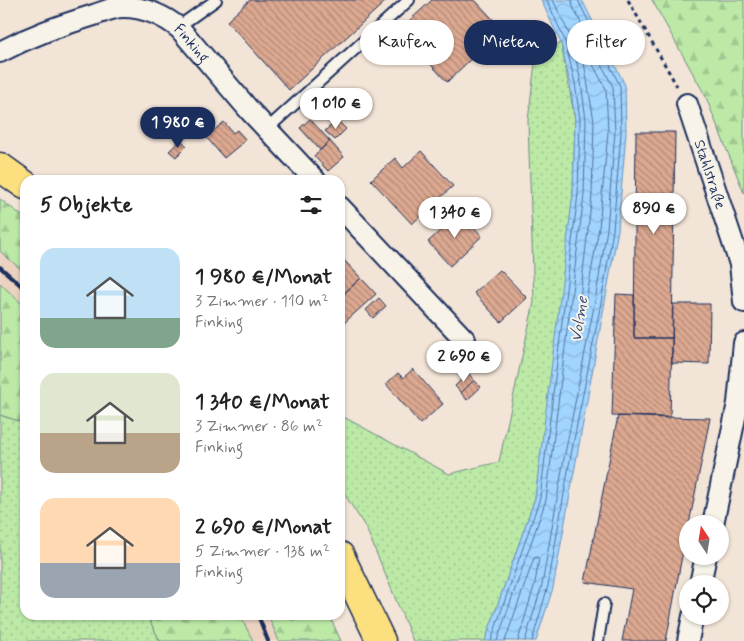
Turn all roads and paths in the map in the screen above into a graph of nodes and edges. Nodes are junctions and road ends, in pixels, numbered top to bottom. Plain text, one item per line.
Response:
1 (216, 0) edge
2 (409, 0) edge
3 (628, 0) edge
4 (178, 27) junction
5 (0, 52) edge
6 (687, 104) joint
7 (266, 129) junction
8 (0, 167) edge
9 (310, 175) edge
10 (20, 182) edge
11 (345, 212) edge
12 (744, 302) edge
13 (465, 340) dead end
14 (744, 343) edge
15 (715, 515) edge
16 (345, 566) edge
17 (604, 604) dead end
18 (691, 625) edge
19 (381, 641) edge
20 (598, 641) edge
21 (688, 641) edge

1 - 4 lane
2 - 7 lane
3 - 6 path
4 - 5 street, Finking
4 - 7 street, Finking
6 - 12 street, Stahlstraße
7 - 9 street, Finking
8 - 10 main road
11 - 13 street
14 - 15 street
16 - 19 main road
17 - 20 lane
18 - 21 street

